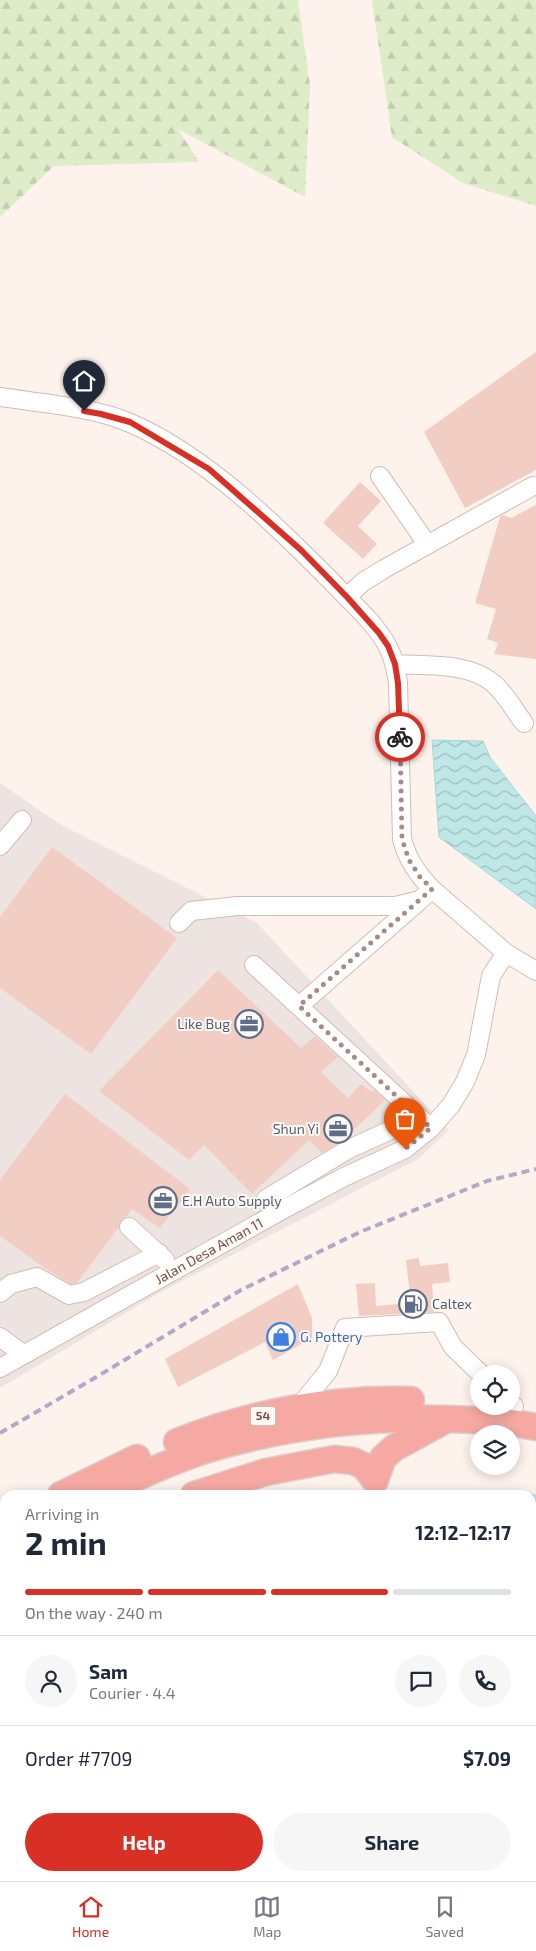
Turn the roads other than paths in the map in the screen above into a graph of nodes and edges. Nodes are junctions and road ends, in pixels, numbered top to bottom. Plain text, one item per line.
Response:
1 (0, 397) edge
2 (380, 476) dead end
3 (533, 486) dead end
4 (427, 544) junction
5 (347, 597) junction
6 (395, 664) junction
7 (524, 724) dead end
8 (22, 820) dead end
9 (0, 846) edge
10 (426, 894) junction
11 (179, 923) dead end
12 (506, 953) junction
13 (254, 965) dead end
14 (536, 971) edge
15 (299, 1006) junction
16 (425, 1122) junction
17 (266, 1198) dead end
18 (128, 1227) dead end
19 (159, 1253) junction
20 (174, 1269) junction
21 (0, 1293) edge
22 (0, 1337) edge
23 (23, 1354) junction
24 (472, 1365) edge
25 (0, 1368) edge
26 (470, 1402) edge
27 (297, 1409) junction
28 (448, 1419) junction
29 (536, 1427) edge
30 (376, 1488) edge
31 (71, 1490) edge
32 (110, 1490) edge
33 (210, 1490) edge

1 - 5 street
2 - 4 street
3 - 4 street
4 - 5 street
5 - 6 street
6 - 7 street
6 - 10 street
8 - 9 street
10 - 11 street
10 - 12 street
10 - 15 street
12 - 14 street
12 - 16 street, Jalan Desa Aman 11
13 - 15 street
15 - 16 street
16 - 17 street
16 - 20 street, Jalan Desa Aman 11
18 - 19 street
19 - 20 street
19 - 21 street
20 - 23 street, Jalan Desa Aman 11
22 - 23 street
23 - 25 street, Jalan Desa Aman 11
24 - 27 street
26 - 27 highway, 54
27 - 31 highway, 54
28 - 29 highway, 54
28 - 30 highway
28 - 32 highway, 54
30 - 33 highway

